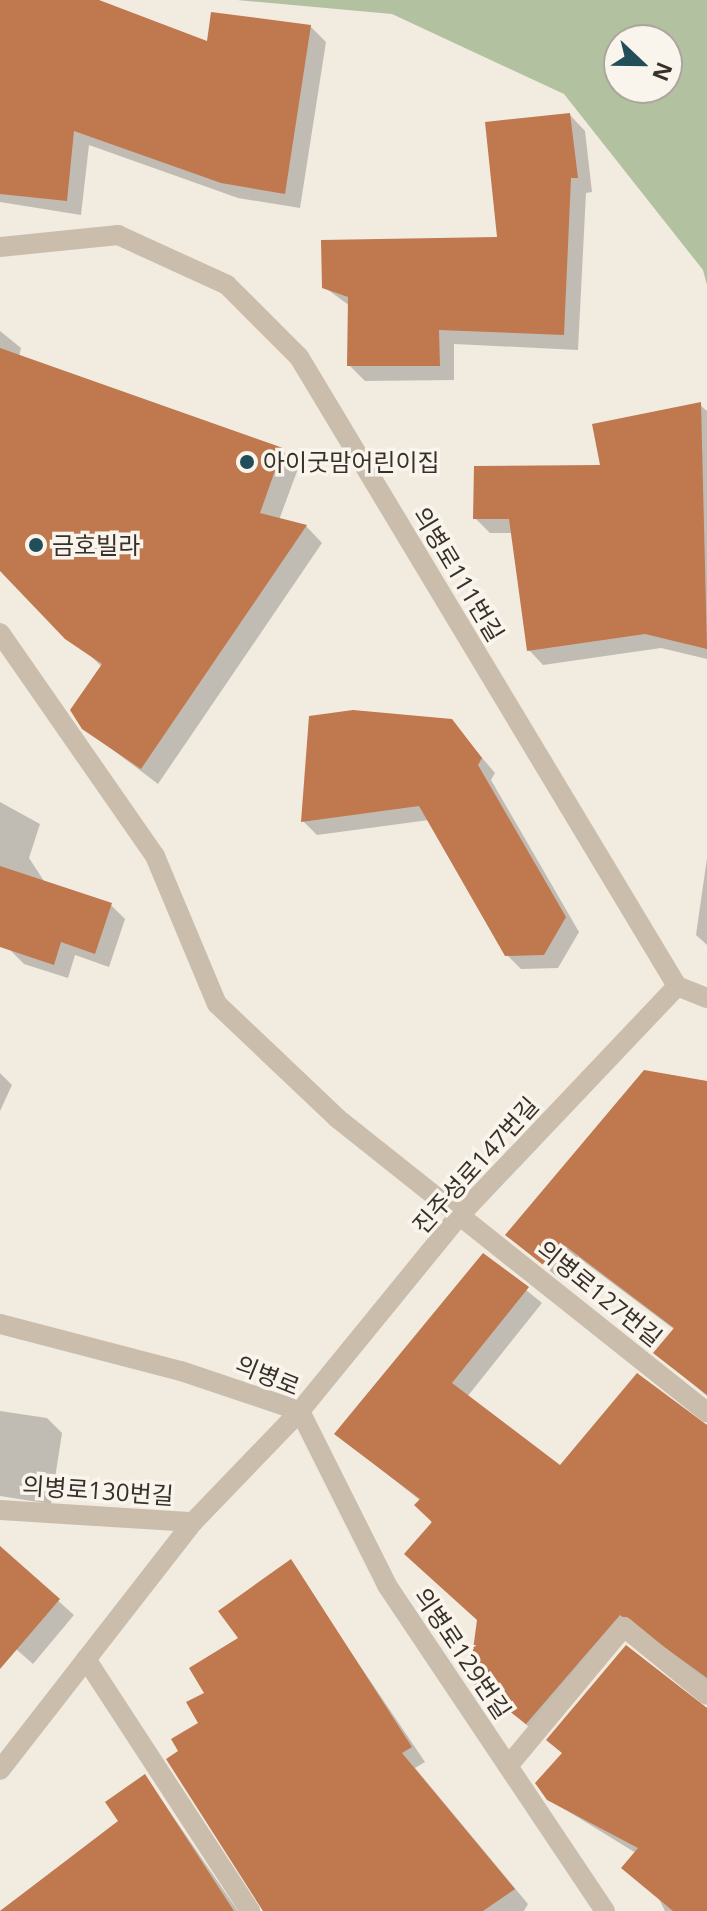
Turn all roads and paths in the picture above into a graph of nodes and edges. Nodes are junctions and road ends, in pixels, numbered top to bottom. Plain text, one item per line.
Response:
1 (0, 247) edge
2 (0, 633) edge
3 (677, 986) junction
4 (707, 998) edge
5 (460, 1215) junction
6 (0, 1324) edge
7 (300, 1411) junction
8 (707, 1412) edge
9 (0, 1510) edge
10 (193, 1522) junction
11 (86, 1659) junction
12 (707, 1695) edge
13 (508, 1766) junction
14 (0, 1770) edge
15 (250, 1911) edge
16 (605, 1911) edge

1 - 3 street, 의병로111번길
2 - 5 street
3 - 4 street
3 - 5 street, 진주성로147번길
5 - 7 street, 진주성로147번길
5 - 8 street, 의병로127번길
6 - 7 street, 의병로
7 - 10 street, 의병로
7 - 13 street, 의병로129번길
9 - 10 street, 의병로130번길
10 - 11 street, 의병로
11 - 14 street, 의병로
11 - 15 street
12 - 13 street
13 - 16 street, 의병로129번길

